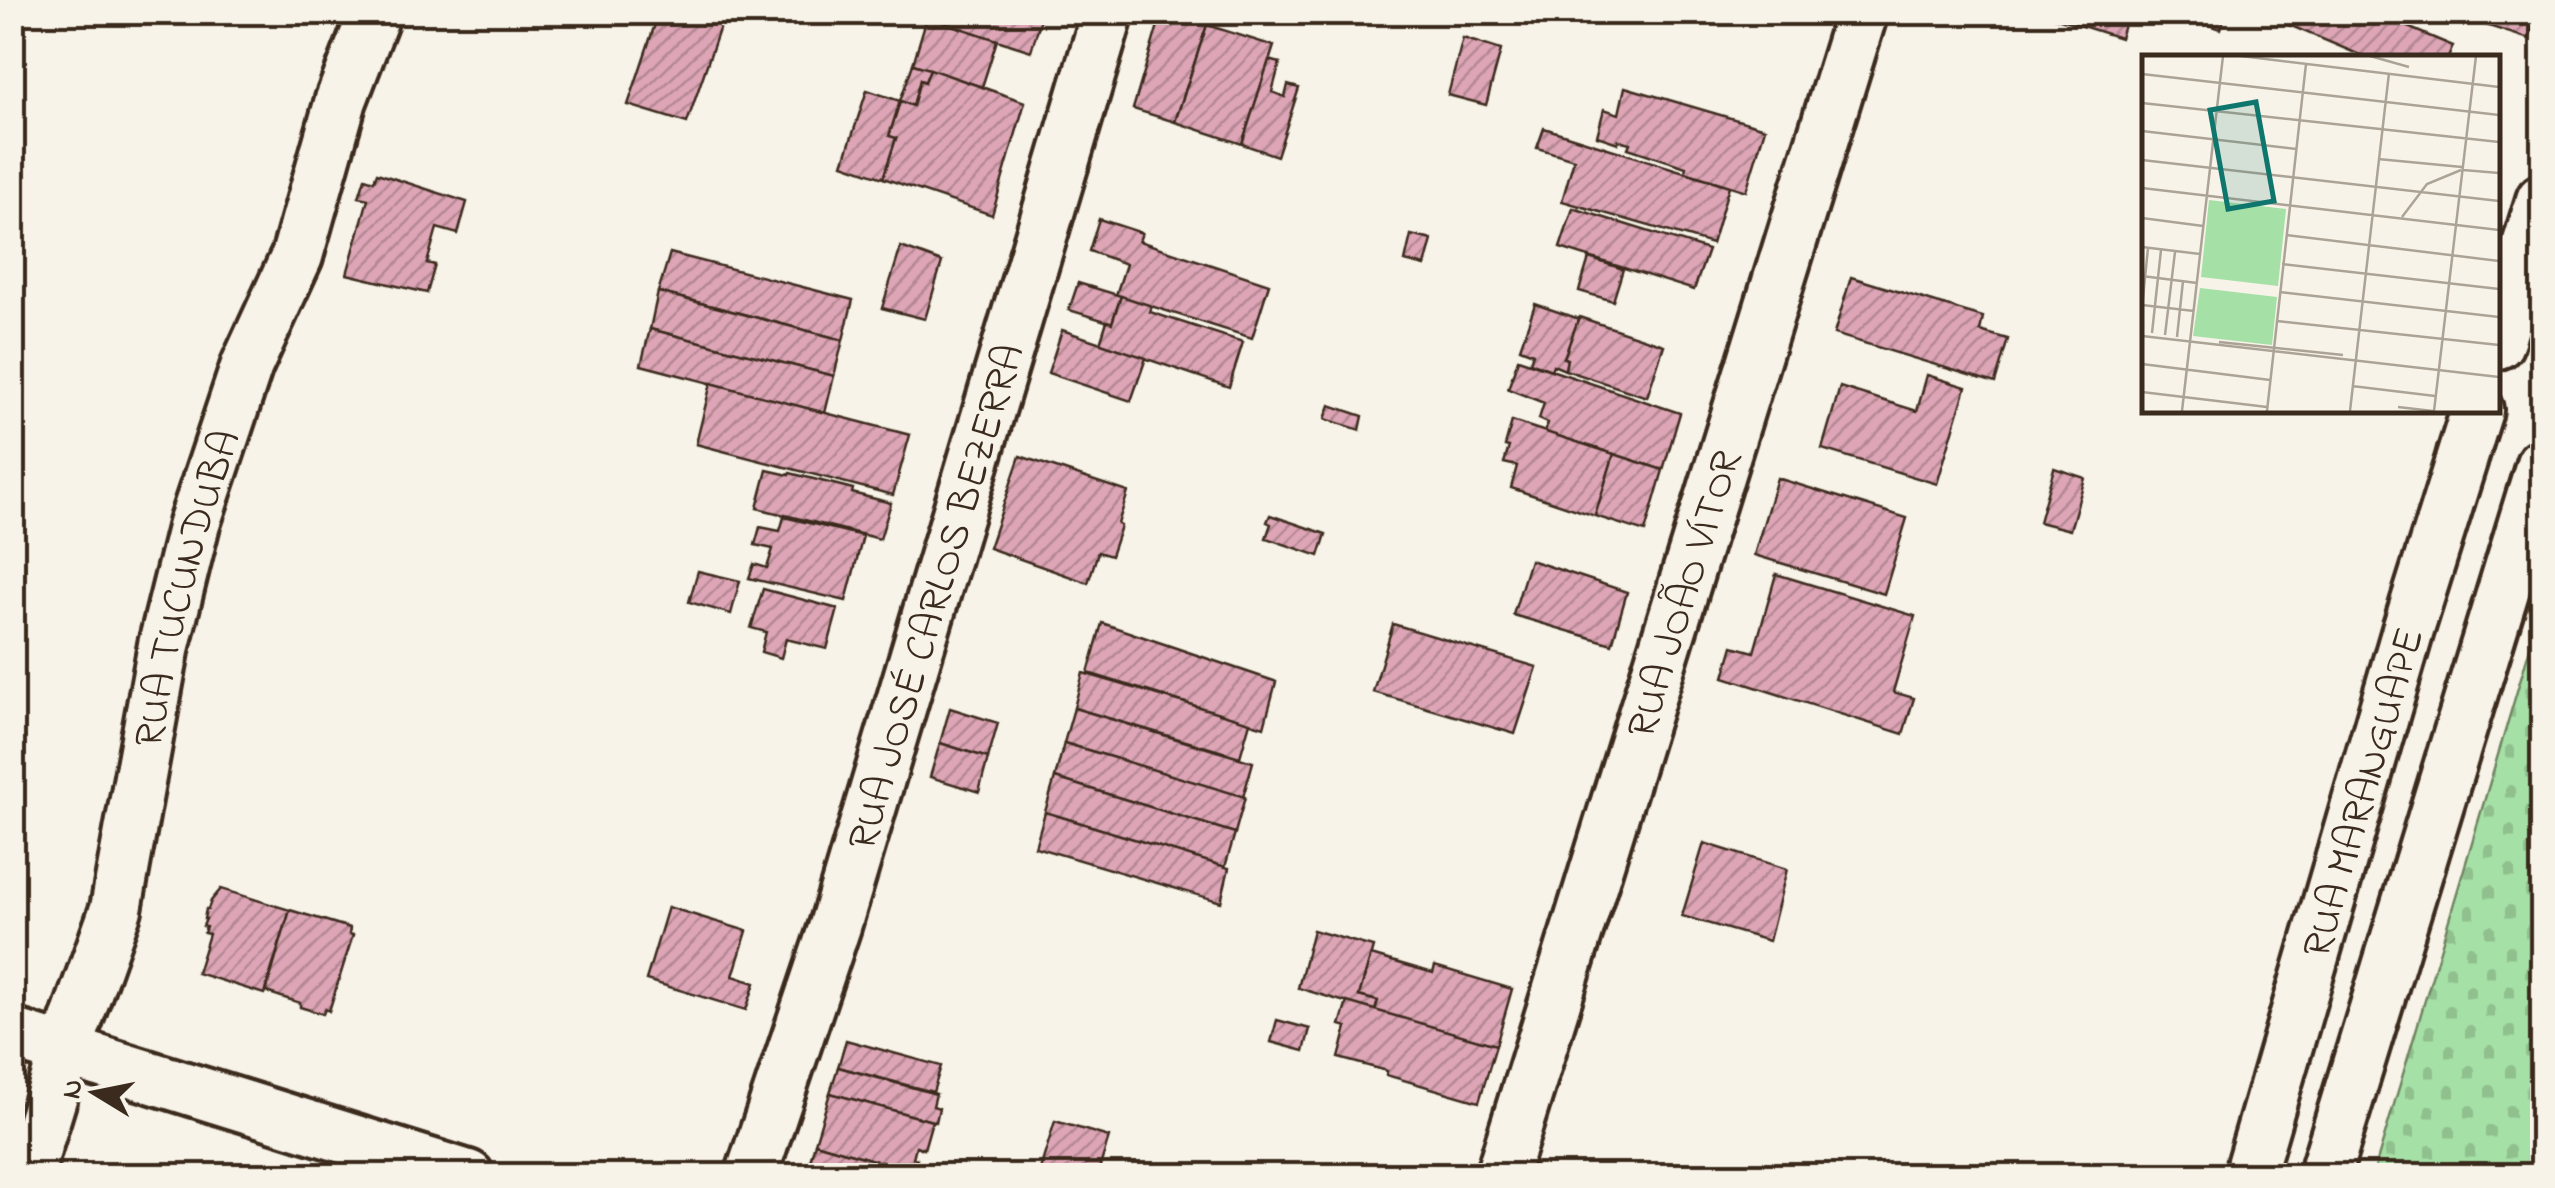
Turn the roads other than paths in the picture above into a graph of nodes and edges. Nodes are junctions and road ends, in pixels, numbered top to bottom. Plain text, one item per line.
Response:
1 (375, 12) edge
2 (1108, 12) edge
3 (1862, 12) edge
4 (2542, 200) edge
5 (2500, 337) edge
6 (2476, 412) edge
7 (2542, 464) edge
8 (12, 1034) edge
9 (66, 1050) junction
10 (27, 1176) edge
11 (468, 1176) edge
12 (750, 1176) edge
13 (1501, 1176) edge
14 (2250, 1176) edge
15 (2324, 1176) edge

1 - 9 street, RUA TUCUNDUBA
2 - 12 street, RUA JOSÉ CARLOS BEZERRA
3 - 13 street, RUA JOÃO VÍTOR
4 - 5 street
6 - 14 street, RUA MARANGUAPE
7 - 15 street, RUA MARANGUAPE
8 - 9 street
9 - 10 street, RUA TUCUNDUBA
9 - 11 street

